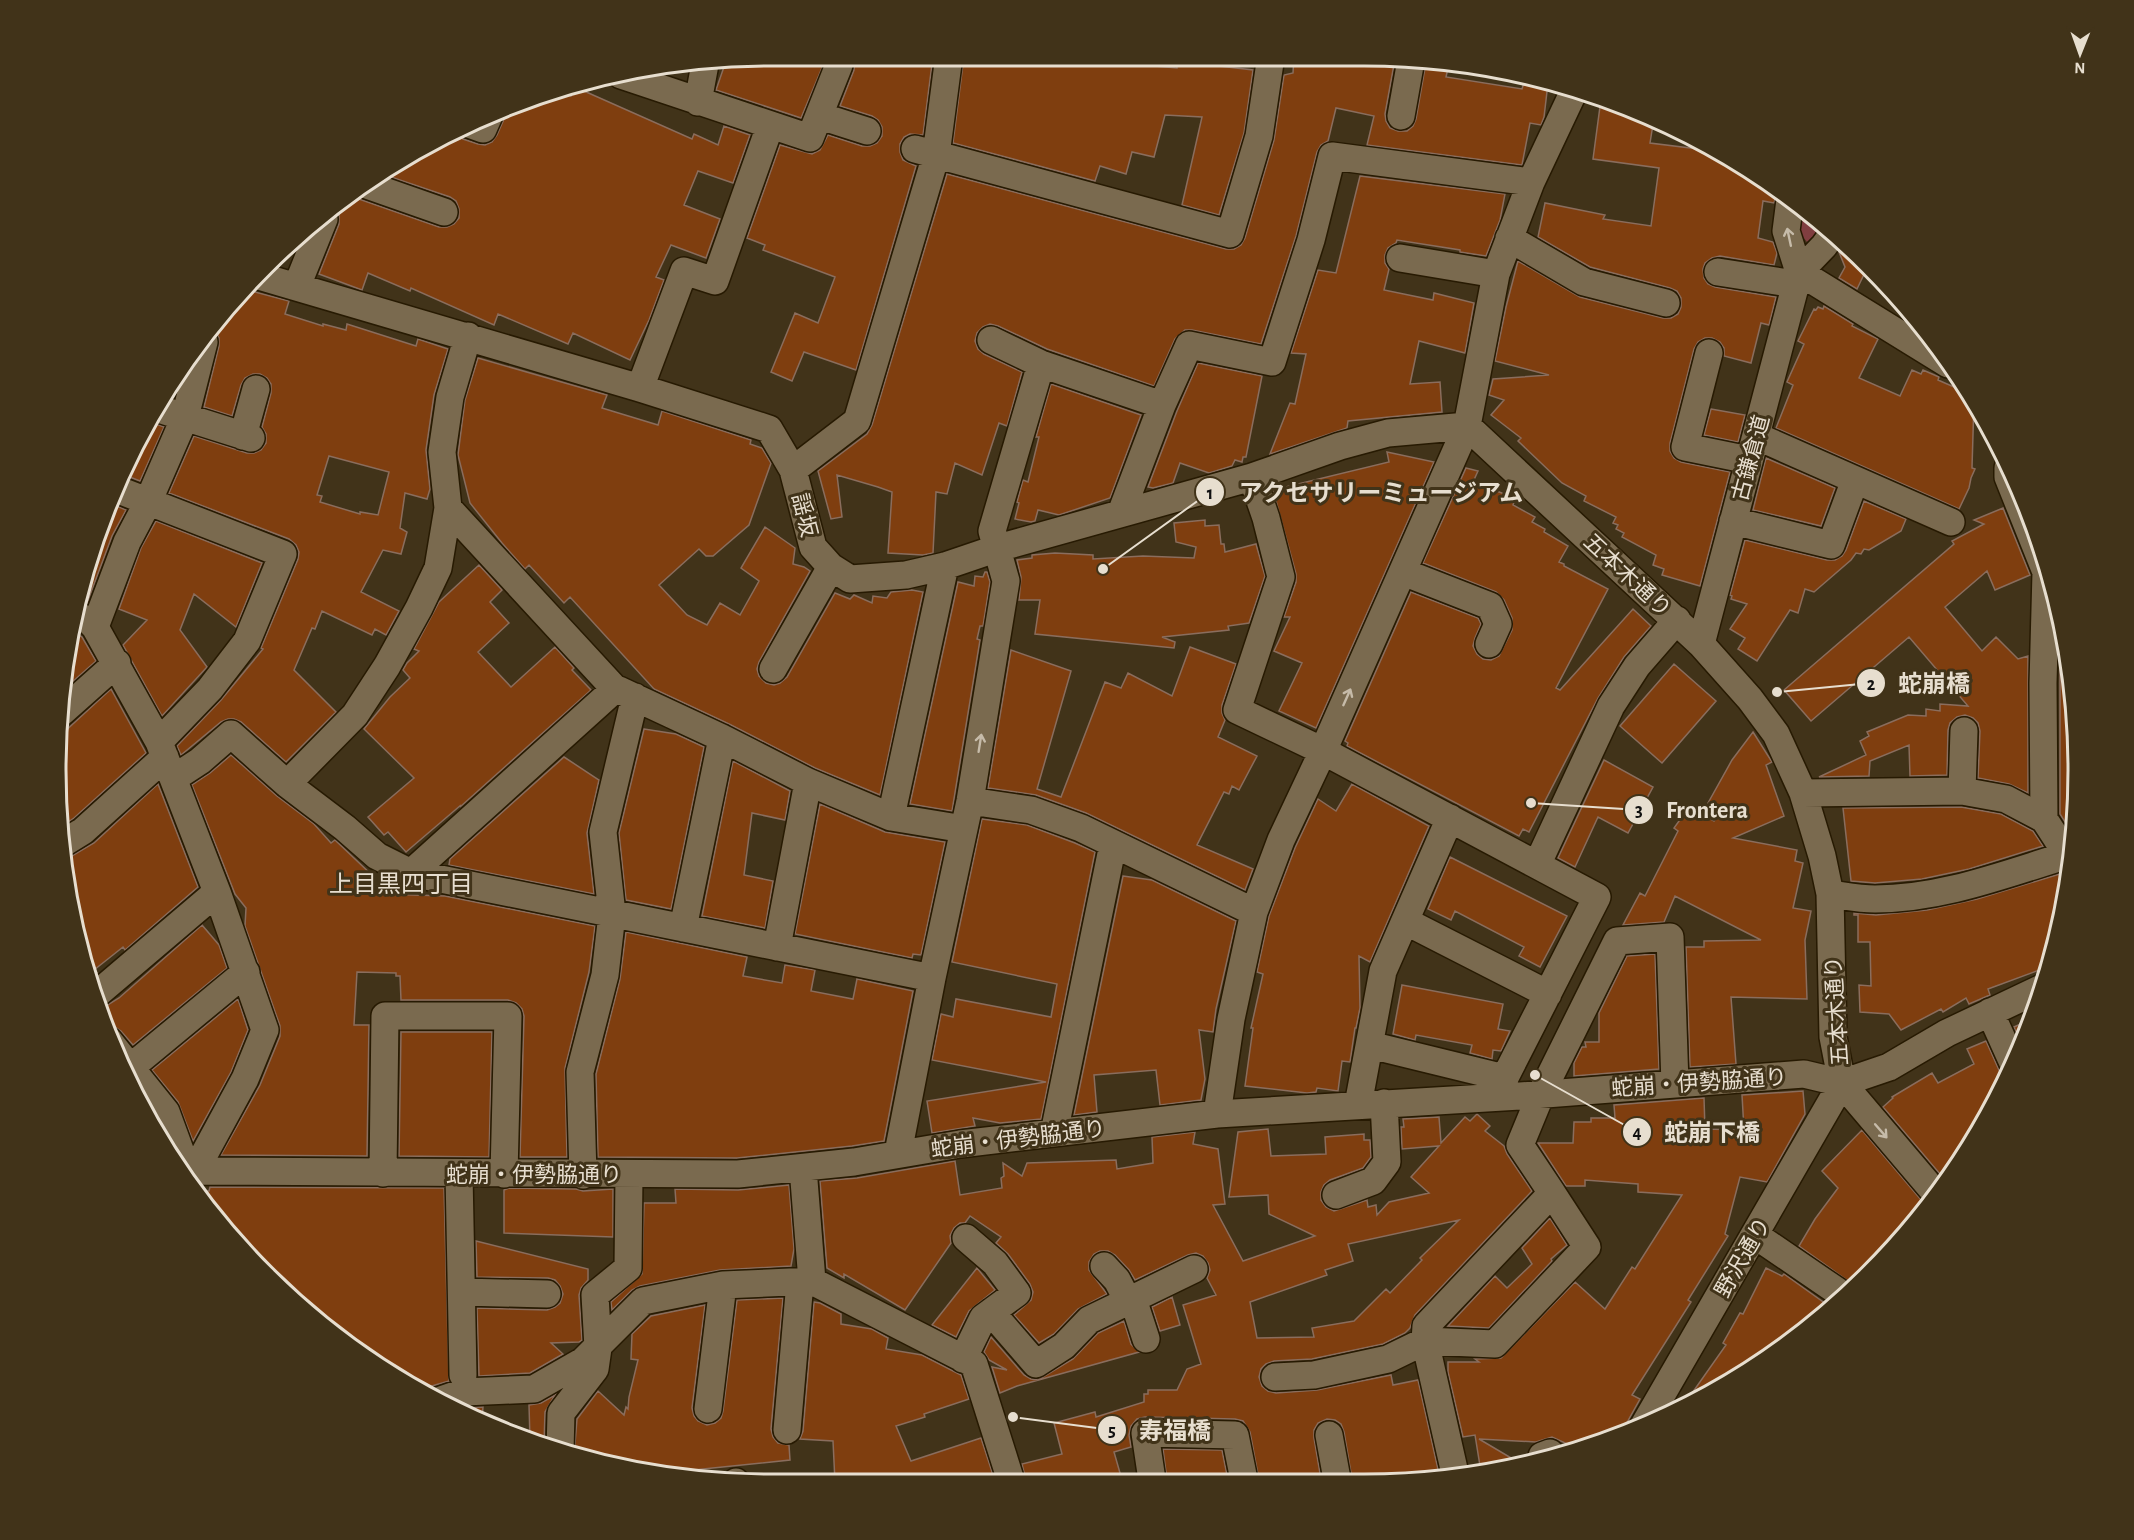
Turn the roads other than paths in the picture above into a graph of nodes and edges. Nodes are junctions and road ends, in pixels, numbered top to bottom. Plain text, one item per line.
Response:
1 (839, 66) edge
2 (946, 66) edge
3 (1270, 66) edge
4 (1410, 68) edge
5 (704, 70) edge
6 (634, 80) edge
7 (1572, 98) edge
8 (698, 102) junction
9 (820, 116) junction
10 (1401, 116) dead end
11 (770, 126) junction
12 (867, 131) dead end
13 (925, 152) junction
14 (1531, 182) junction
15 (375, 188) edge
16 (1789, 208) edge
17 (444, 212) dead end
18 (320, 229) edge
19 (1509, 238) junction
20 (1828, 241) edge
21 (1400, 258) dead end
22 (1718, 272) dead end
23 (1496, 274) junction
24 (267, 278) edge
25 (1797, 278) junction
26 (297, 286) junction
27 (1666, 303) dead end
28 (468, 336) junction
29 (991, 340) dead end
30 (1708, 353) dead end
31 (201, 355) edge
32 (1933, 355) edge
33 (1041, 364) junction
34 (640, 388) junction
35 (256, 389) dead end
36 (1162, 405) junction
37 (165, 411) edge
38 (185, 417) junction
39 (1467, 426) junction
40 (1752, 448) junction
41 (794, 470) junction
42 (1252, 477) junction
43 (1855, 480) junction
44 (124, 492) edge
45 (148, 502) junction
46 (448, 508) junction
47 (1121, 513) junction
48 (1733, 521) junction
49 (1951, 522) dead end
50 (998, 548) junction
51 (945, 566) junction
52 (831, 567) junction
53 (1403, 572) junction
54 (84, 620) edge
55 (1677, 621) junction
56 (2054, 638) edge
57 (1489, 644) dead end
58 (1701, 644) junction
59 (117, 663) junction
60 (773, 669) dead end
61 (625, 693) junction
62 (70, 705) edge
63 (1964, 731) dead end
64 (722, 738) junction
65 (1323, 751) junction
66 (166, 759) junction
67 (808, 782) junction
68 (288, 784) junction
69 (1962, 791) junction
70 (1803, 793) junction
71 (970, 801) junction
72 (891, 817) junction
73 (1450, 818) junction
74 (2044, 819) junction
75 (964, 829) junction
76 (70, 839) edge
77 (1113, 844) junction
78 (2063, 848) edge
79 (2062, 859) edge
80 (1536, 865) junction
81 (411, 873) junction
82 (217, 892) junction
83 (1830, 894) junction
84 (1254, 912) junction
85 (612, 914) junction
86 (1405, 921) junction
87 (683, 928) junction
88 (777, 947) junction
89 (246, 972) junction
90 (932, 978) junction
91 (101, 990) edge
92 (2032, 993) edge
93 (1548, 994) junction
94 (1990, 1012) junction
95 (1370, 1045) junction
96 (2008, 1052) edge
97 (132, 1066) edge
98 (1842, 1083) junction
99 (140, 1084) edge
100 (1675, 1084) junction
101 (1500, 1087) junction
102 (1541, 1094) junction
103 (1371, 1104) junction
104 (1216, 1114) junction
105 (1054, 1133) junction
106 (898, 1153) junction
107 (181, 1155) edge
108 (803, 1168) junction
109 (191, 1169) edge
110 (383, 1173) junction
111 (194, 1174) edge
112 (459, 1174) junction
113 (504, 1174) junction
114 (629, 1174) junction
115 (584, 1175) junction
116 (1931, 1188) edge
117 (1552, 1193) junction
118 (1336, 1195) dead end
119 (1755, 1235) junction
120 (966, 1238) dead end
121 (1104, 1266) dead end
122 (1194, 1269) dead end
123 (806, 1282) junction
124 (723, 1285) junction
125 (1837, 1291) edge
126 (462, 1292) junction
127 (547, 1294) dead end
128 (1131, 1300) junction
129 (991, 1312) junction
130 (1146, 1339) dead end
131 (1425, 1341) junction
132 (598, 1348) junction
133 (963, 1359) junction
134 (1275, 1377) dead end
135 (464, 1383) junction
136 (447, 1395) edge
137 (708, 1409) dead end
138 (1652, 1411) edge
139 (787, 1430) dead end
140 (1329, 1435) dead end
141 (560, 1442) edge
142 (1454, 1468) edge
143 (1009, 1474) edge
144 (1151, 1474) edge
145 (1243, 1474) edge
146 (1335, 1474) edge

1 - 9 street
2 - 13 street
3 - 13 street
4 - 10 street
5 - 8 street
6 - 8 street
7 - 14 street
8 - 11 street
9 - 11 street
9 - 12 street
11 - 34 street
13 - 41 street
14 - 19 street
14 - 36 street
15 - 17 street
25 -> 16 street
18 - 26 street
19 - 23 street
19 - 27 street
20 - 25 street, 古鎌倉道
21 - 23 street
22 - 25 street
23 - 39 street
24 - 26 street, 謡坂
25 - 32 street
25 - 40 street, 古鎌倉道
26 - 28 street, 謡坂
28 - 34 street, 謡坂
28 - 46 street
29 - 33 street
30 - 40 street
31 - 38 street
33 - 36 street
33 - 50 street
34 - 41 street, 謡坂
35 - 38 street
36 - 47 street
37 - 38 street
38 - 45 street
39 - 42 street, 謡坂
39 - 53 street
39 - 55 street, 五本木通り
40 - 43 street
40 - 48 street, 古鎌倉道
41 - 52 street, 謡坂
42 - 47 street, 謡坂
42 - 65 street
43 - 48 street
43 - 49 street
44 - 45 street
45 - 54 street
45 - 66 street
46 - 61 street
46 - 68 street
47 - 50 street, 謡坂
48 - 58 street, 古鎌倉道
50 - 51 street, 謡坂
71 -> 50 street
51 - 52 street, 謡坂
51 - 72 street
52 - 60 street
53 - 57 street
65 -> 53 street
54 - 59 street
55 - 58 street, 五本木通り
55 - 80 street
56 - 74 street
58 - 70 street, 五本木通り
59 - 62 street
59 - 66 street
61 - 64 street
61 - 81 street
61 - 85 street
63 - 69 street
64 - 67 street
64 - 87 street
65 - 73 street
65 - 84 street
66 - 68 street
66 - 76 street
66 - 82 street
67 - 72 street
67 - 88 street
68 - 81 street
69 - 70 street
69 - 74 street
70 - 83 street, 五本木通り
71 - 75 street
71 - 77 street
72 - 75 street
73 - 80 street
73 - 86 street
74 - 78 street
75 - 90 street
77 - 84 street
77 - 105 street
79 - 83 street
80 - 93 street
81 - 85 street
82 - 89 street
82 - 91 street
83 - 98 street, 五本木通り
84 - 104 street
85 - 87 street
85 - 115 street
86 - 93 street
86 - 95 street
87 - 88 street
88 - 90 street
89 - 97 street
89 - 109 street
90 - 106 street
92 - 94 street
93 - 101 street
94 - 96 street
94 - 98 street
95 - 101 street
95 - 103 street
98 - 100 street, 蛇崩・伊勢脇通り
98 -> 116 street
98 - 119 street, 野沢通り
99 - 107 street
100 - 102 street, 蛇崩・伊勢脇通り
100 - 102 street
101 - 102 street, 蛇崩・伊勢脇通り
101 - 103 street, 蛇崩・伊勢脇通り
102 - 117 street
103 - 104 street, 蛇崩・伊勢脇通り
103 - 118 street
104 - 105 street, 蛇崩・伊勢脇通り
105 - 106 street, 蛇崩・伊勢脇通り
106 - 108 street, 蛇崩・伊勢脇通り
108 - 114 street, 蛇崩・伊勢脇通り
108 - 123 street
110 - 111 street, 蛇崩・伊勢脇通り
110 - 112 street, 蛇崩・伊勢脇通り
110 - 113 street
112 - 113 street, 蛇崩・伊勢脇通り
112 - 126 street
113 - 115 street, 蛇崩・伊勢脇通り
114 - 115 street, 蛇崩・伊勢脇通り
114 - 132 street
117 - 131 street
117 - 131 street
119 - 125 street
119 - 138 street, 野沢通り
120 - 129 street
121 - 128 street
122 - 128 street
123 - 124 street
123 - 133 street
123 - 139 street
124 - 132 street
124 - 137 street
126 - 127 street
126 - 135 street
128 - 129 street
128 - 130 street
129 - 133 street
131 - 134 street
131 - 142 street
132 - 135 street
132 - 141 street
133 - 143 street
135 - 136 street
140 - 146 street
144 - 145 street

